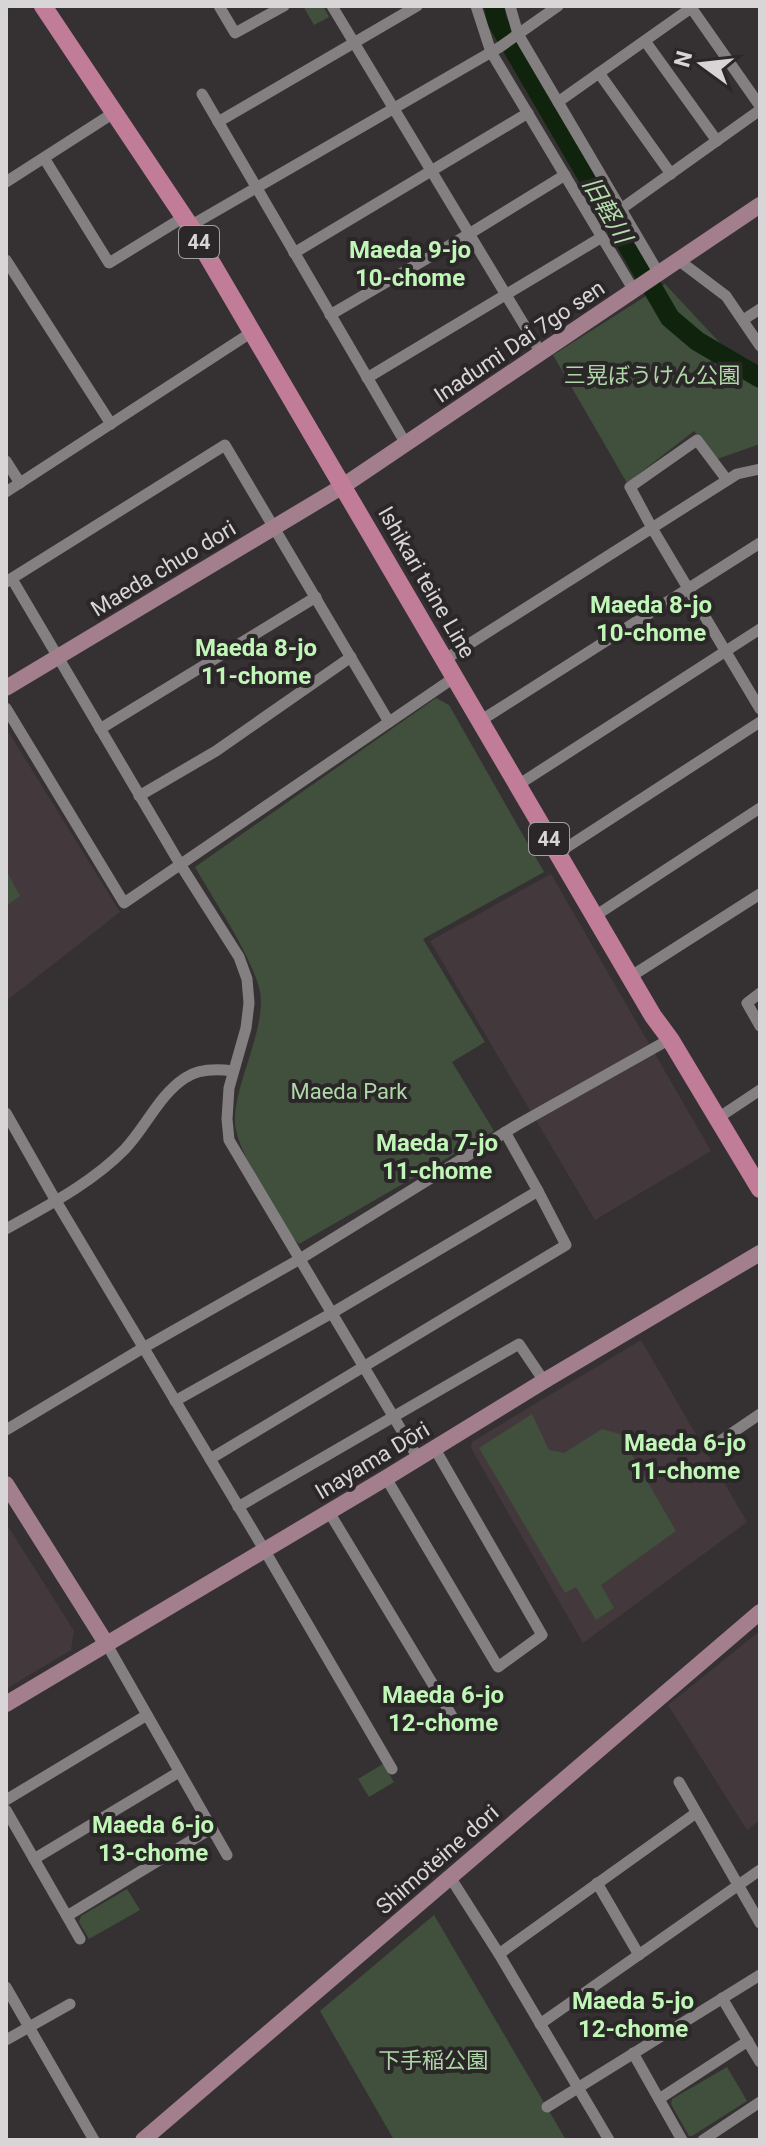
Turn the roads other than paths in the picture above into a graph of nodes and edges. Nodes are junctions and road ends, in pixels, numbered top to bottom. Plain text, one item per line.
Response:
1 (43, 6) edge
2 (219, 6) edge
3 (284, 6) edge
4 (332, 6) edge
5 (417, 6) edge
6 (476, 6) edge
7 (510, 6) edge
8 (558, 6) edge
9 (691, 7) edge
10 (516, 35) junction
11 (645, 41) junction
12 (354, 42) junction
13 (496, 49) junction
14 (599, 73) junction
15 (202, 94) dead end
16 (558, 102) junction
17 (393, 108) junction
18 (760, 108) edge
19 (115, 112) junction
20 (528, 113) junction
21 (218, 122) junction
22 (717, 141) junction
23 (44, 158) junction
24 (431, 171) junction
25 (671, 174) junction
26 (565, 175) junction
27 (6, 181) edge
28 (257, 189) junction
29 (760, 205) edge
30 (621, 209) junction
31 (187, 221) junction
32 (469, 234) junction
33 (602, 237) junction
34 (294, 253) junction
35 (677, 259) junction
36 (6, 260) edge
37 (647, 280) junction
38 (506, 295) junction
39 (760, 309) edge
40 (330, 315) junction
41 (743, 320) junction
42 (252, 332) junction
43 (760, 346) edge
44 (541, 353) junction
45 (367, 378) junction
46 (111, 424) junction
47 (406, 444) junction
48 (6, 461) edge
49 (760, 469) edge
50 (727, 480) junction
51 (20, 483) junction
52 (343, 486) junction
53 (6, 492) edge
54 (275, 527) junction
55 (652, 528) junction
56 (760, 543) edge
57 (9, 581) edge
58 (688, 589) junction
59 (316, 597) junction
60 (760, 629) edge
61 (726, 651) junction
62 (351, 657) junction
63 (57, 658) junction
64 (444, 660) junction
65 (455, 677) junction
66 (6, 688) edge
67 (6, 708) edge
68 (760, 709) edge
69 (480, 721) junction
70 (389, 722) junction
71 (760, 722) edge
72 (100, 729) junction
73 (518, 785) junction
74 (139, 796) junction
75 (760, 808) edge
76 (558, 853) junction
77 (180, 864) junction
78 (760, 894) edge
79 (595, 916) junction
80 (630, 977) junction
81 (760, 993) edge
82 (760, 1026) edge
83 (670, 1039) junction
84 (233, 1071) junction
85 (760, 1090) edge
86 (6, 1113) edge
87 (718, 1118) junction
88 (505, 1132) junction
89 (757, 1178) edge
90 (538, 1191) junction
91 (56, 1201) junction
92 (6, 1229) edge
93 (760, 1253) edge
94 (300, 1259) junction
95 (332, 1313) junction
96 (143, 1348) junction
97 (364, 1365) junction
98 (544, 1381) junction
99 (175, 1401) junction
100 (760, 1414) edge
101 (394, 1418) junction
102 (6, 1430) edge
103 (710, 1448) dead end
104 (435, 1449) junction
105 (418, 1458) junction
106 (210, 1459) junction
107 (386, 1478) junction
108 (6, 1484) edge
109 (238, 1507) junction
110 (329, 1512) junction
111 (265, 1551) junction
112 (760, 1612) edge
113 (106, 1643) junction
114 (6, 1704) edge
115 (147, 1715) junction
116 (455, 1721) dead end
117 (392, 1769) dead end
118 (179, 1772) junction
119 (679, 1782) dead end
120 (6, 1800) edge
121 (6, 1810) edge
122 (696, 1813) junction
123 (212, 1828) junction
124 (227, 1855) dead end
125 (34, 1859) junction
126 (760, 1870) edge
127 (450, 1877) junction
128 (597, 1883) junction
129 (739, 1885) junction
130 (67, 1916) junction
131 (760, 1923) edge
132 (80, 1939) dead end
133 (499, 1954) junction
134 (639, 1955) junction
135 (760, 1975) edge
136 (6, 1987) edge
137 (722, 1998) junction
138 (70, 2004) dead end
139 (540, 2024) junction
140 (28, 2026) junction
141 (6, 2040) edge
142 (748, 2041) junction
143 (633, 2053) junction
144 (760, 2062) edge
145 (577, 2087) junction
146 (659, 2099) junction
147 (760, 2102) edge
148 (547, 2107) dead end
149 (94, 2140) edge
150 (143, 2140) edge
151 (609, 2140) edge
152 (682, 2140) edge
153 (703, 2140) edge

1 - 19 main road, Ishikari teine Line / 44
2 - 3 street
4 - 12 street
5 - 12 street
6 - 13 street
7 - 10 street
8 - 10 street
9 - 11 street
9 - 18 street
10 - 13 street
10 - 16 street
11 - 14 street
11 - 22 street
12 - 17 street
12 - 21 street
13 - 17 street
13 - 20 street
14 - 16 street
14 - 25 street
15 - 21 street
16 - 30 street
17 - 24 street
17 - 28 street
18 - 22 street
19 - 23 street
19 - 31 main road, Ishikari teine Line / 44
20 - 24 street
20 - 26 street
21 - 28 street
22 - 25 street
23 - 27 street
23 - 31 street
24 - 32 street
24 - 34 street
25 - 30 street
26 - 32 street
26 - 33 street
28 - 31 street
28 - 34 street
29 - 35 street, Inadumi Dai 7go sen
30 - 37 street
31 - 42 main road, Ishikari teine Line / 44
32 - 38 street
32 - 40 street
33 - 37 street
33 - 38 street
34 - 40 street
35 - 37 street, Inadumi Dai 7go sen
35 - 41 street
36 - 46 street
37 - 44 street, Inadumi Dai 7go sen
38 - 44 street
38 - 45 street
39 - 41 street
40 - 45 street
41 - 43 street
42 - 46 street
42 - 52 main road, Ishikari teine Line / 44
44 - 47 street, Inadumi Dai 7go sen
45 - 47 street
46 - 51 street
47 - 52 street, Inadumi Dai 7go sen
48 - 51 street
49 - 50 street
50 - 55 street
50 - 55 street
51 - 53 street
52 - 54 street, Maeda chuo dori
52 - 64 main road, Ishikari teine Line / 44
54 - 57 street
54 - 59 street
54 - 63 street, Maeda chuo dori
55 - 58 street
55 - 64 street
56 - 58 street
57 - 63 street
58 - 61 street
58 - 69 street
59 - 62 street
59 - 72 street
60 - 61 street
61 - 68 street
61 - 73 street
62 - 70 street
62 - 74 street
63 - 66 street, Maeda chuo dori
63 - 72 street
64 - 65 main road, Ishikari teine Line / 44
65 - 69 main road, Ishikari teine Line / 44
65 - 70 street
67 - 77 street
69 - 73 main road, Ishikari teine Line / 44
70 - 77 street
71 - 76 street
72 - 74 street
73 - 76 main road, Ishikari teine Line / 44
74 - 77 street
75 - 79 street
76 - 79 main road, Ishikari teine Line / 44
77 - 84 street
78 - 80 street
79 - 80 main road, Ishikari teine Line / 44
80 - 83 main road, Ishikari teine Line / 44
81 - 82 street
83 - 87 main road, Ishikari teine Line / 44
83 - 88 street
84 - 91 street
84 - 94 street
85 - 87 street
86 - 91 street
87 - 89 main road, Ishikari teine Line / 44
88 - 90 street
88 - 94 street
90 - 95 street
90 - 97 street
91 - 92 street
91 - 96 street
93 - 98 street, Inayama Dōri
94 - 95 street
94 - 96 street
95 - 97 street
95 - 99 street
96 - 99 street
96 - 102 street
97 - 101 street
97 - 106 street
98 - 101 street
98 - 104 street, Inayama Dōri
99 - 106 street
100 - 103 street
101 - 105 street
101 - 109 street
104 - 105 street, Inayama Dōri
104 - 107 street
105 - 107 street, Inayama Dōri
106 - 109 street
107 - 110 street, Inayama Dōri
108 - 113 street
109 - 111 street
110 - 111 street, Inayama Dōri
110 - 116 street
111 - 113 street, Inayama Dōri
111 - 117 street
112 - 127 street, Shimoteine dori
113 - 114 street, Inayama Dōri
113 - 115 street
115 - 118 street
115 - 120 street
118 - 123 street
118 - 125 street
119 - 122 street
121 - 125 street
122 - 128 street
122 - 129 street
123 - 124 street
123 - 130 street
125 - 130 street
126 - 129 street
127 - 133 street
127 - 150 street, Shimoteine dori
128 - 133 street
128 - 134 street
129 - 131 street
129 - 134 street
130 - 132 street
133 - 139 street
134 - 139 street
135 - 137 street
136 - 140 street
137 - 142 street
137 - 143 street
138 - 140 street
139 - 145 street
140 - 141 street
140 - 149 street
142 - 144 street
142 - 146 street
143 - 145 street
143 - 146 street
145 - 148 street
145 - 151 street
146 - 152 street
147 - 153 street

